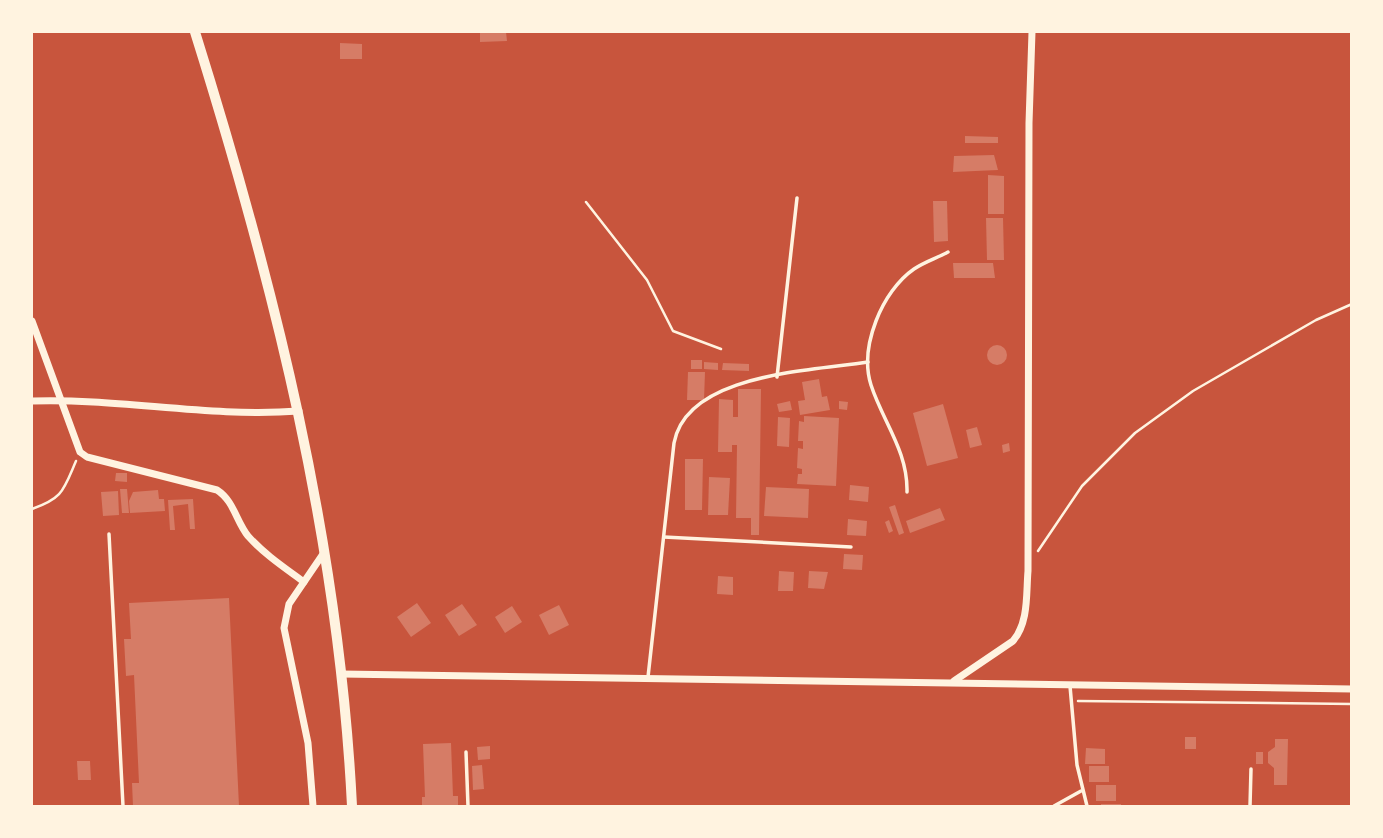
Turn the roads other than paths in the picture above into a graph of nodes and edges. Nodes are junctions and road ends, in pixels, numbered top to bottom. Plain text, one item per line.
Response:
1 (195, 32) edge
2 (1032, 32) edge
3 (797, 198) dead end
4 (948, 252) dead end
5 (32, 321) edge
6 (868, 362) junction
7 (777, 377) junction
8 (60, 399) junction
9 (32, 401) edge
10 (299, 411) junction
11 (907, 492) dead end
12 (109, 534) dead end
13 (664, 537) junction
14 (851, 547) dead end
15 (323, 554) junction
16 (304, 582) junction
17 (341, 674) junction
18 (648, 677) junction
19 (954, 681) junction
20 (1070, 684) junction
21 (1352, 690) edge
22 (466, 752) dead end
23 (1251, 769) dead end
24 (1081, 791) junction
25 (123, 807) edge
26 (313, 807) edge
27 (352, 807) edge
28 (468, 807) edge
29 (1054, 807) edge
30 (1087, 807) edge
31 (1250, 807) edge

1 - 10 main road
2 - 19 street
3 - 7 lane
4 - 6 lane
5 - 8 street
6 - 7 lane
6 - 11 lane
7 - 13 lane
8 - 9 street
8 - 10 street
8 - 16 street
10 - 15 main road
12 - 25 lane
13 - 14 lane
13 - 18 lane
15 - 16 street
15 - 17 main road
16 - 26 street
17 - 18 street
17 - 27 main road
18 - 19 street
19 - 20 street
20 - 21 street
20 - 24 lane
22 - 28 lane
23 - 31 lane
24 - 29 lane
24 - 30 lane

